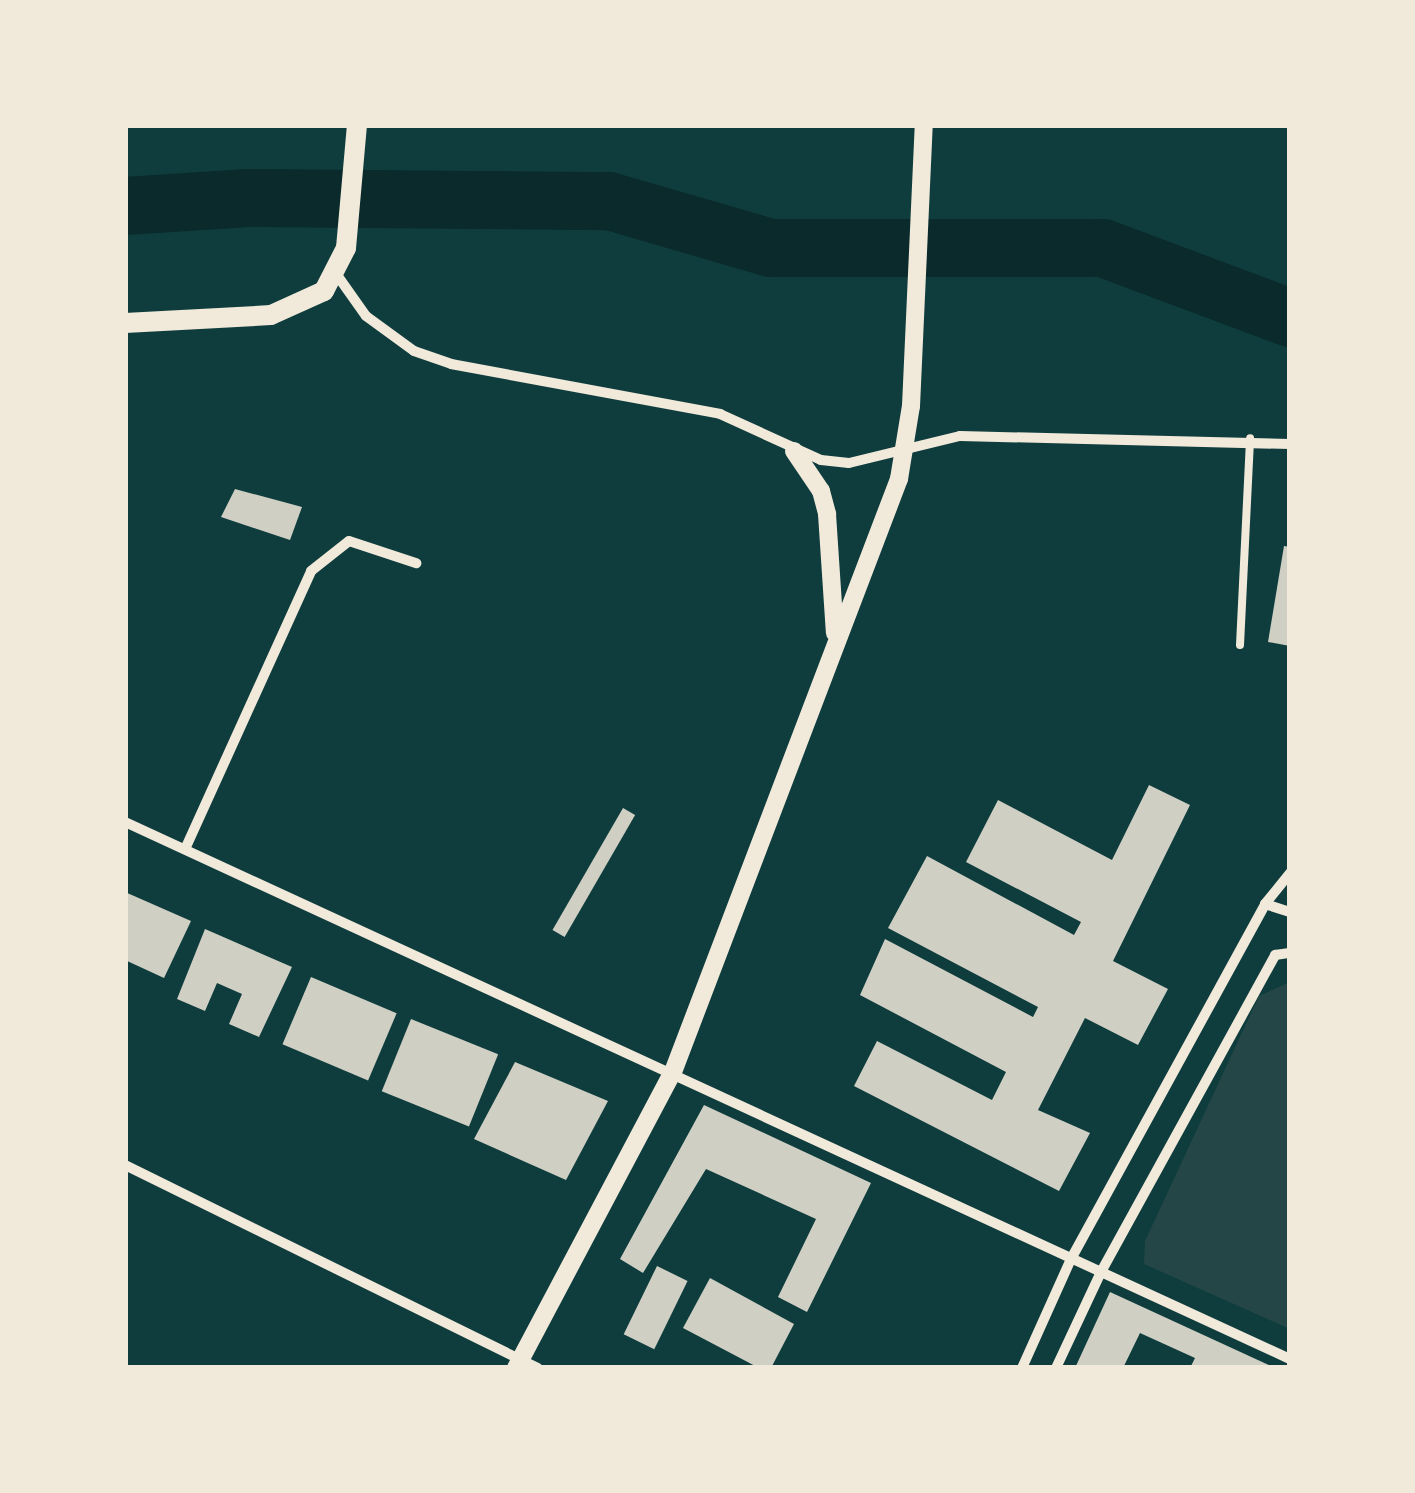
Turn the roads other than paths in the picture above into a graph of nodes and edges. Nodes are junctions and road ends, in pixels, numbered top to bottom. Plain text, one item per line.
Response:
1 (356, 125) edge
2 (924, 125) edge
3 (337, 275) junction
4 (125, 323) edge
5 (1250, 438) junction
6 (1290, 444) edge
7 (906, 448) junction
8 (794, 450) junction
9 (416, 563) dead end
10 (835, 638) junction
11 (1240, 645) dead end
12 (125, 822) edge
13 (186, 847) junction
14 (1290, 873) edge
15 (1265, 904) junction
16 (1290, 912) edge
17 (1290, 953) edge
18 (673, 1072) junction
19 (125, 1164) edge
20 (1071, 1258) junction
21 (1101, 1272) junction
22 (1290, 1360) edge
23 (525, 1365) edge
24 (1022, 1368) edge
25 (1056, 1368) edge

1 - 3 main road
2 - 7 street
3 - 4 main road
3 - 8 street
5 - 6 street
5 - 7 street
5 - 11 lane
7 - 8 street
7 - 10 street
8 - 10 street
9 - 13 street
10 - 18 street
12 - 13 street
13 - 18 street
14 - 15 street
15 - 16 street
15 - 20 street
17 - 21 street
18 - 20 street
18 - 23 street
19 - 23 street
20 - 21 street
20 - 24 street
21 - 22 street
21 - 25 street

